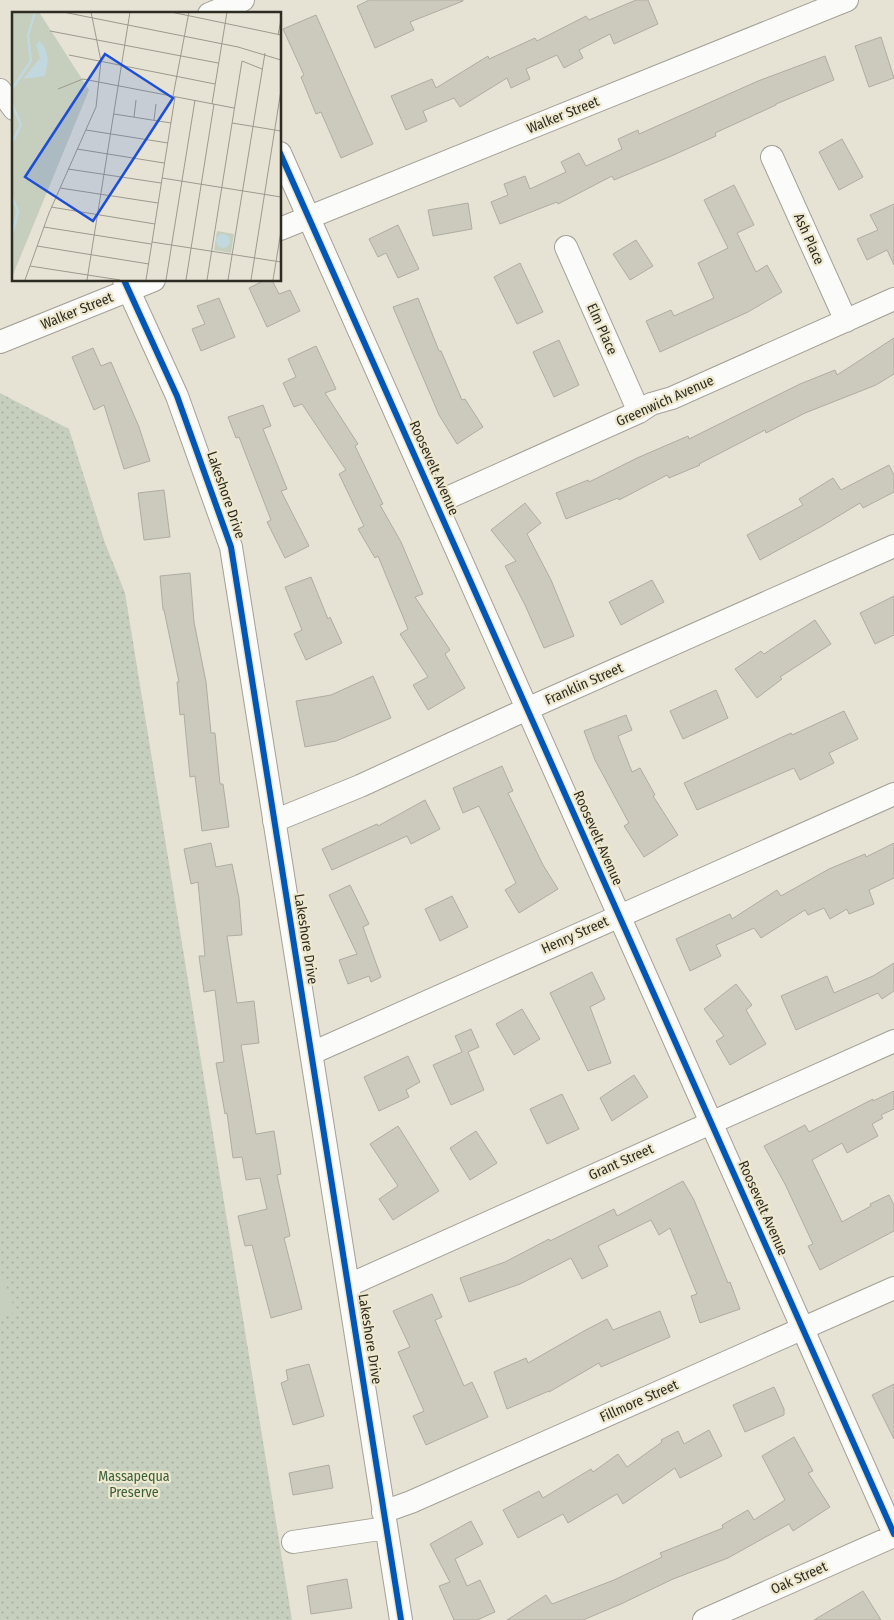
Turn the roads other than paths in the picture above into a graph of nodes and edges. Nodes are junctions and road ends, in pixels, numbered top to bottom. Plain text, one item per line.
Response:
1 (243, 0) edge
2 (847, 0) edge
3 (214, 10) edge
4 (281, 155) edge
5 (772, 157) dead end
6 (309, 218) junction
7 (281, 229) edge
8 (566, 246) dead end
9 (148, 281) edge
10 (126, 285) edge
11 (894, 299) edge
12 (846, 321) junction
13 (0, 342) edge
14 (639, 412) junction
15 (436, 503) junction
16 (894, 546) edge
17 (527, 709) junction
18 (894, 794) edge
19 (274, 822) junction
20 (619, 916) junction
21 (894, 1041) edge
22 (312, 1053) junction
23 (711, 1122) junction
24 (349, 1285) junction
25 (894, 1288) edge
26 (803, 1329) junction
27 (385, 1520) junction
28 (894, 1535) edge
29 (293, 1542) dead end
30 (400, 1620) edge
31 (704, 1620) edge

1 - 3 street
2 - 6 street, Walker Street
4 - 6 street, Roosevelt Avenue
5 - 12 street, Ash Place
6 - 7 street, Walker Street
6 - 15 street, Roosevelt Avenue
8 - 14 street, Elm Place
9 - 10 street, Walker Street
10 - 13 street, Walker Street
10 - 19 street, Lakeshore Drive
11 - 12 street, Greenwich Avenue
12 - 14 street, Greenwich Avenue
14 - 15 street, Greenwich Avenue
15 - 17 street, Roosevelt Avenue
16 - 17 street, Franklin Street
17 - 19 street, Franklin Street
17 - 20 street, Roosevelt Avenue
18 - 20 street, Henry Street
19 - 22 street, Lakeshore Drive
20 - 22 street, Henry Street
20 - 23 street, Roosevelt Avenue
21 - 23 street, Grant Street
22 - 24 street, Lakeshore Drive
23 - 24 street, Grant Street
23 - 26 street, Roosevelt Avenue
24 - 27 street, Lakeshore Drive
25 - 26 street, Fillmore Street
26 - 27 street, Fillmore Street
26 - 28 street, Roosevelt Avenue
27 - 29 street, Fillmore Street
27 - 30 street, Lakeshore Drive
28 - 31 street, Oak Street

